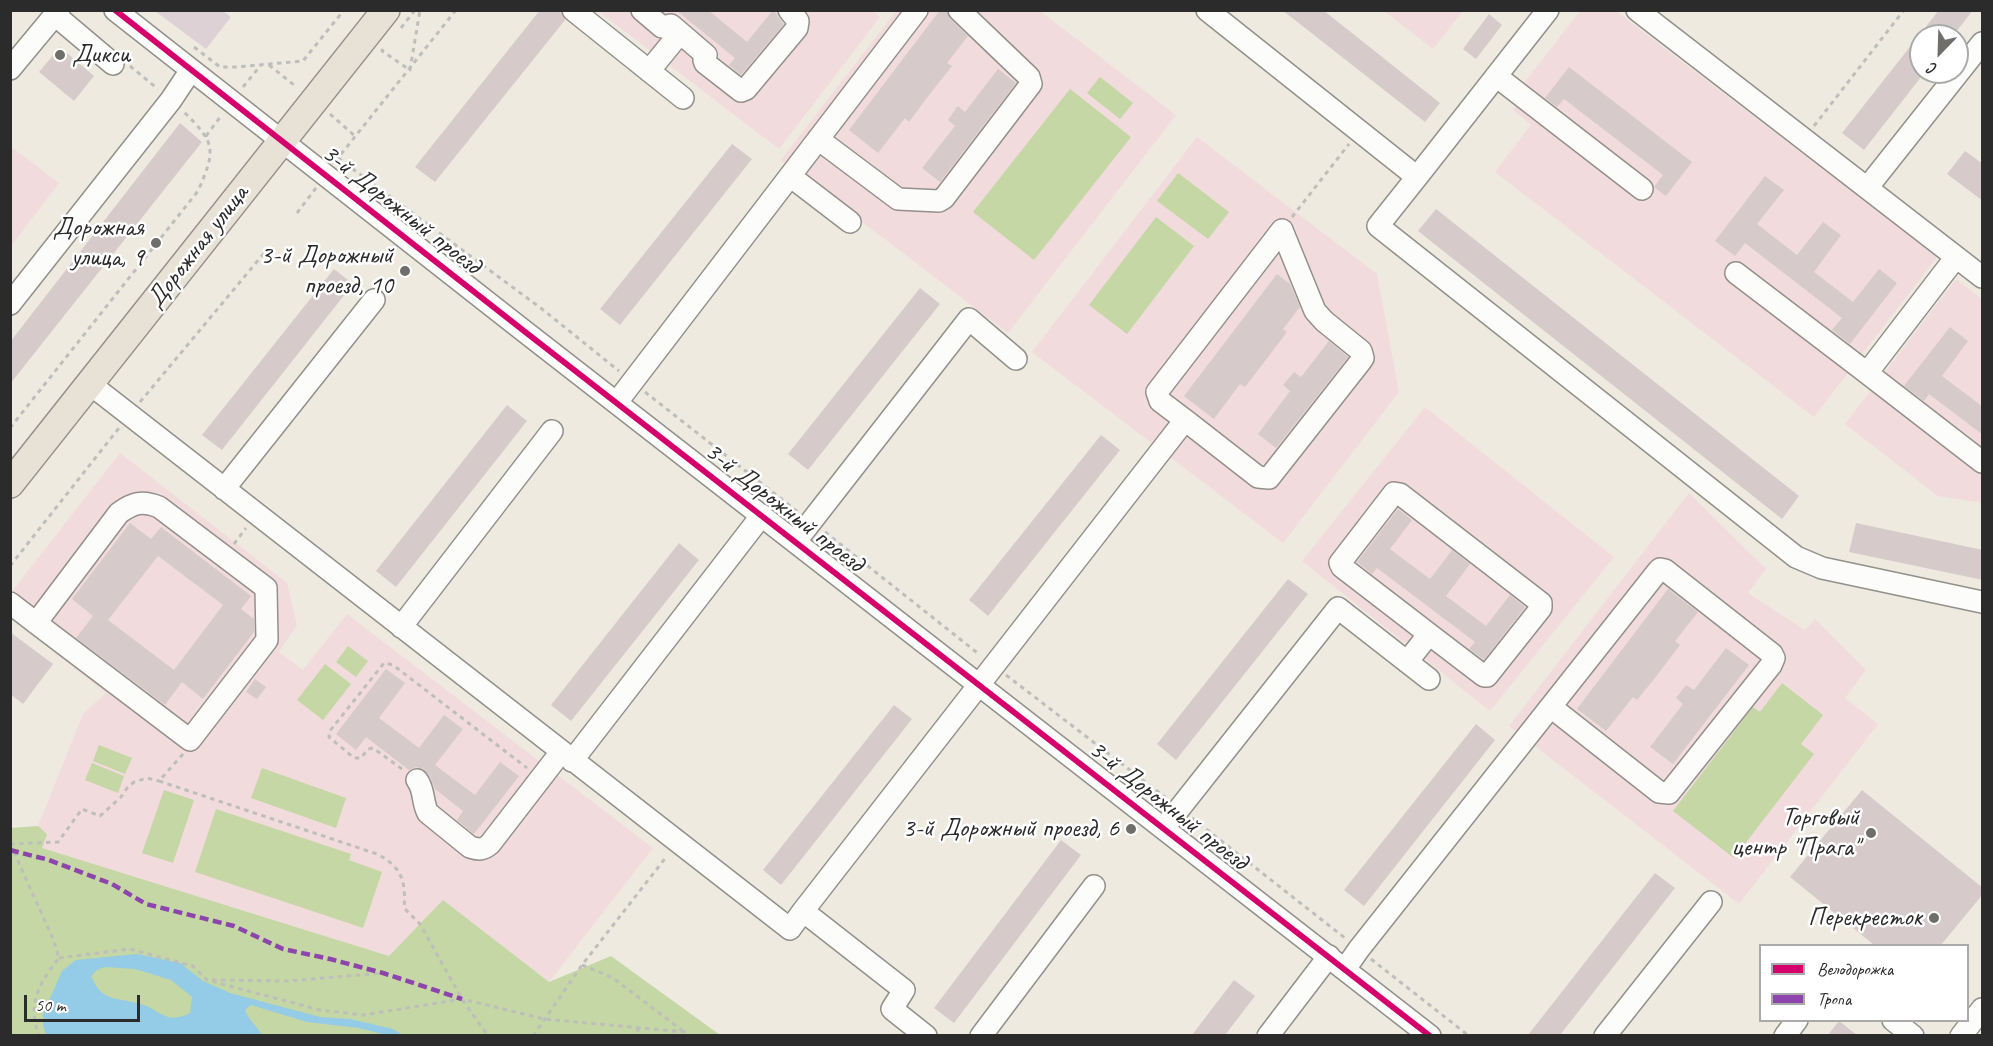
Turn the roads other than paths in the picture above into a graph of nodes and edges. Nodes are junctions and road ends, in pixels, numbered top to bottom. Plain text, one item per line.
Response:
1 (115, 10) edge
2 (386, 10) edge
3 (573, 10) edge
4 (642, 10) edge
5 (789, 10) edge
6 (917, 10) edge
7 (959, 10) edge
8 (1207, 10) edge
9 (1548, 10) edge
10 (1641, 12) edge
11 (57, 13) edge
12 (680, 33) junction
13 (1983, 43) edge
14 (119, 63) road end
15 (10, 69) edge
16 (191, 70) junction
17 (649, 71) junction
18 (1496, 76) junction
19 (683, 98) dead end
20 (818, 139) junction
21 (282, 141) junction
22 (790, 176) junction
23 (1417, 177) junction
24 (1867, 188) junction
25 (1642, 189) dead end
26 (850, 222) dead end
27 (1956, 257) junction
28 (1736, 273) dead end
29 (1983, 277) edge
30 (374, 300) dead end
31 (10, 304) edge
32 (1016, 359) dead end
33 (1867, 373) junction
34 (90, 384) junction
35 (617, 402) junction
36 (1185, 420) junction
37 (552, 431) dead end
38 (1983, 462) edge
39 (10, 484) edge
40 (224, 489) junction
41 (762, 516) junction
42 (796, 541) junction
43 (1983, 602) edge
44 (10, 603) edge
45 (36, 623) junction
46 (401, 627) junction
47 (1429, 634) junction
48 (1407, 662) junction
49 (1429, 679) dead end
50 (978, 684) junction
51 (1551, 707) junction
52 (567, 757) junction
53 (417, 780) road end
54 (1164, 828) junction
55 (1094, 886) dead end
56 (1711, 902) dead end
57 (803, 911) junction
58 (1337, 962) junction
59 (1983, 1009) edge
60 (1795, 1022) edge
61 (1896, 1022) edge
62 (926, 1035) edge
63 (981, 1035) edge
64 (1268, 1035) edge
65 (1430, 1035) edge
66 (1605, 1035) edge
67 (1785, 1035) edge
68 (1913, 1035) edge
69 (1961, 1035) edge

1 - 16 street, 3-й Дорожный проезд
2 - 21 main road, Дорожная улица
3 - 17 street
4 - 12 street
5 - 12 street
6 - 20 street
7 - 20 street
8 - 23 street
9 - 18 street
10 - 24 street
11 - 14 street
11 - 15 street
12 - 17 street
13 - 24 street
16 - 21 street, 3-й Дорожный проезд
16 - 31 street
17 - 19 street
18 - 23 street
18 - 25 street
20 - 22 street
21 - 34 main road, Дорожная улица
21 - 35 street, 3-й Дорожный проезд
22 - 26 street
22 - 35 street
23 - 43 street
24 - 27 street
27 - 29 street
27 - 33 street
28 - 33 street
30 - 40 street
32 - 42 street
33 - 38 street
34 - 39 main road, Дорожная улица
34 - 40 street
35 - 41 street, 3-й Дорожный проезд
36 - 36 street
36 - 50 street
37 - 46 street
40 - 46 street
41 - 42 street, 3-й Дорожный проезд
41 - 52 street
42 - 50 street, 3-й Дорожный проезд
44 - 45 street
45 - 45 street
46 - 52 street
47 - 47 street
47 - 48 street
48 - 49 street
48 - 54 street
50 - 54 street, 3-й Дорожный проезд
50 - 57 street
51 - 51 street
51 - 58 street
52 - 53 street
52 - 57 street
54 - 58 street, 3-й Дорожный проезд
55 - 63 street
56 - 66 street
57 - 62 street
58 - 64 street
58 - 65 street, 3-й Дорожный проезд
59 - 69 street
60 - 67 street
61 - 68 street

